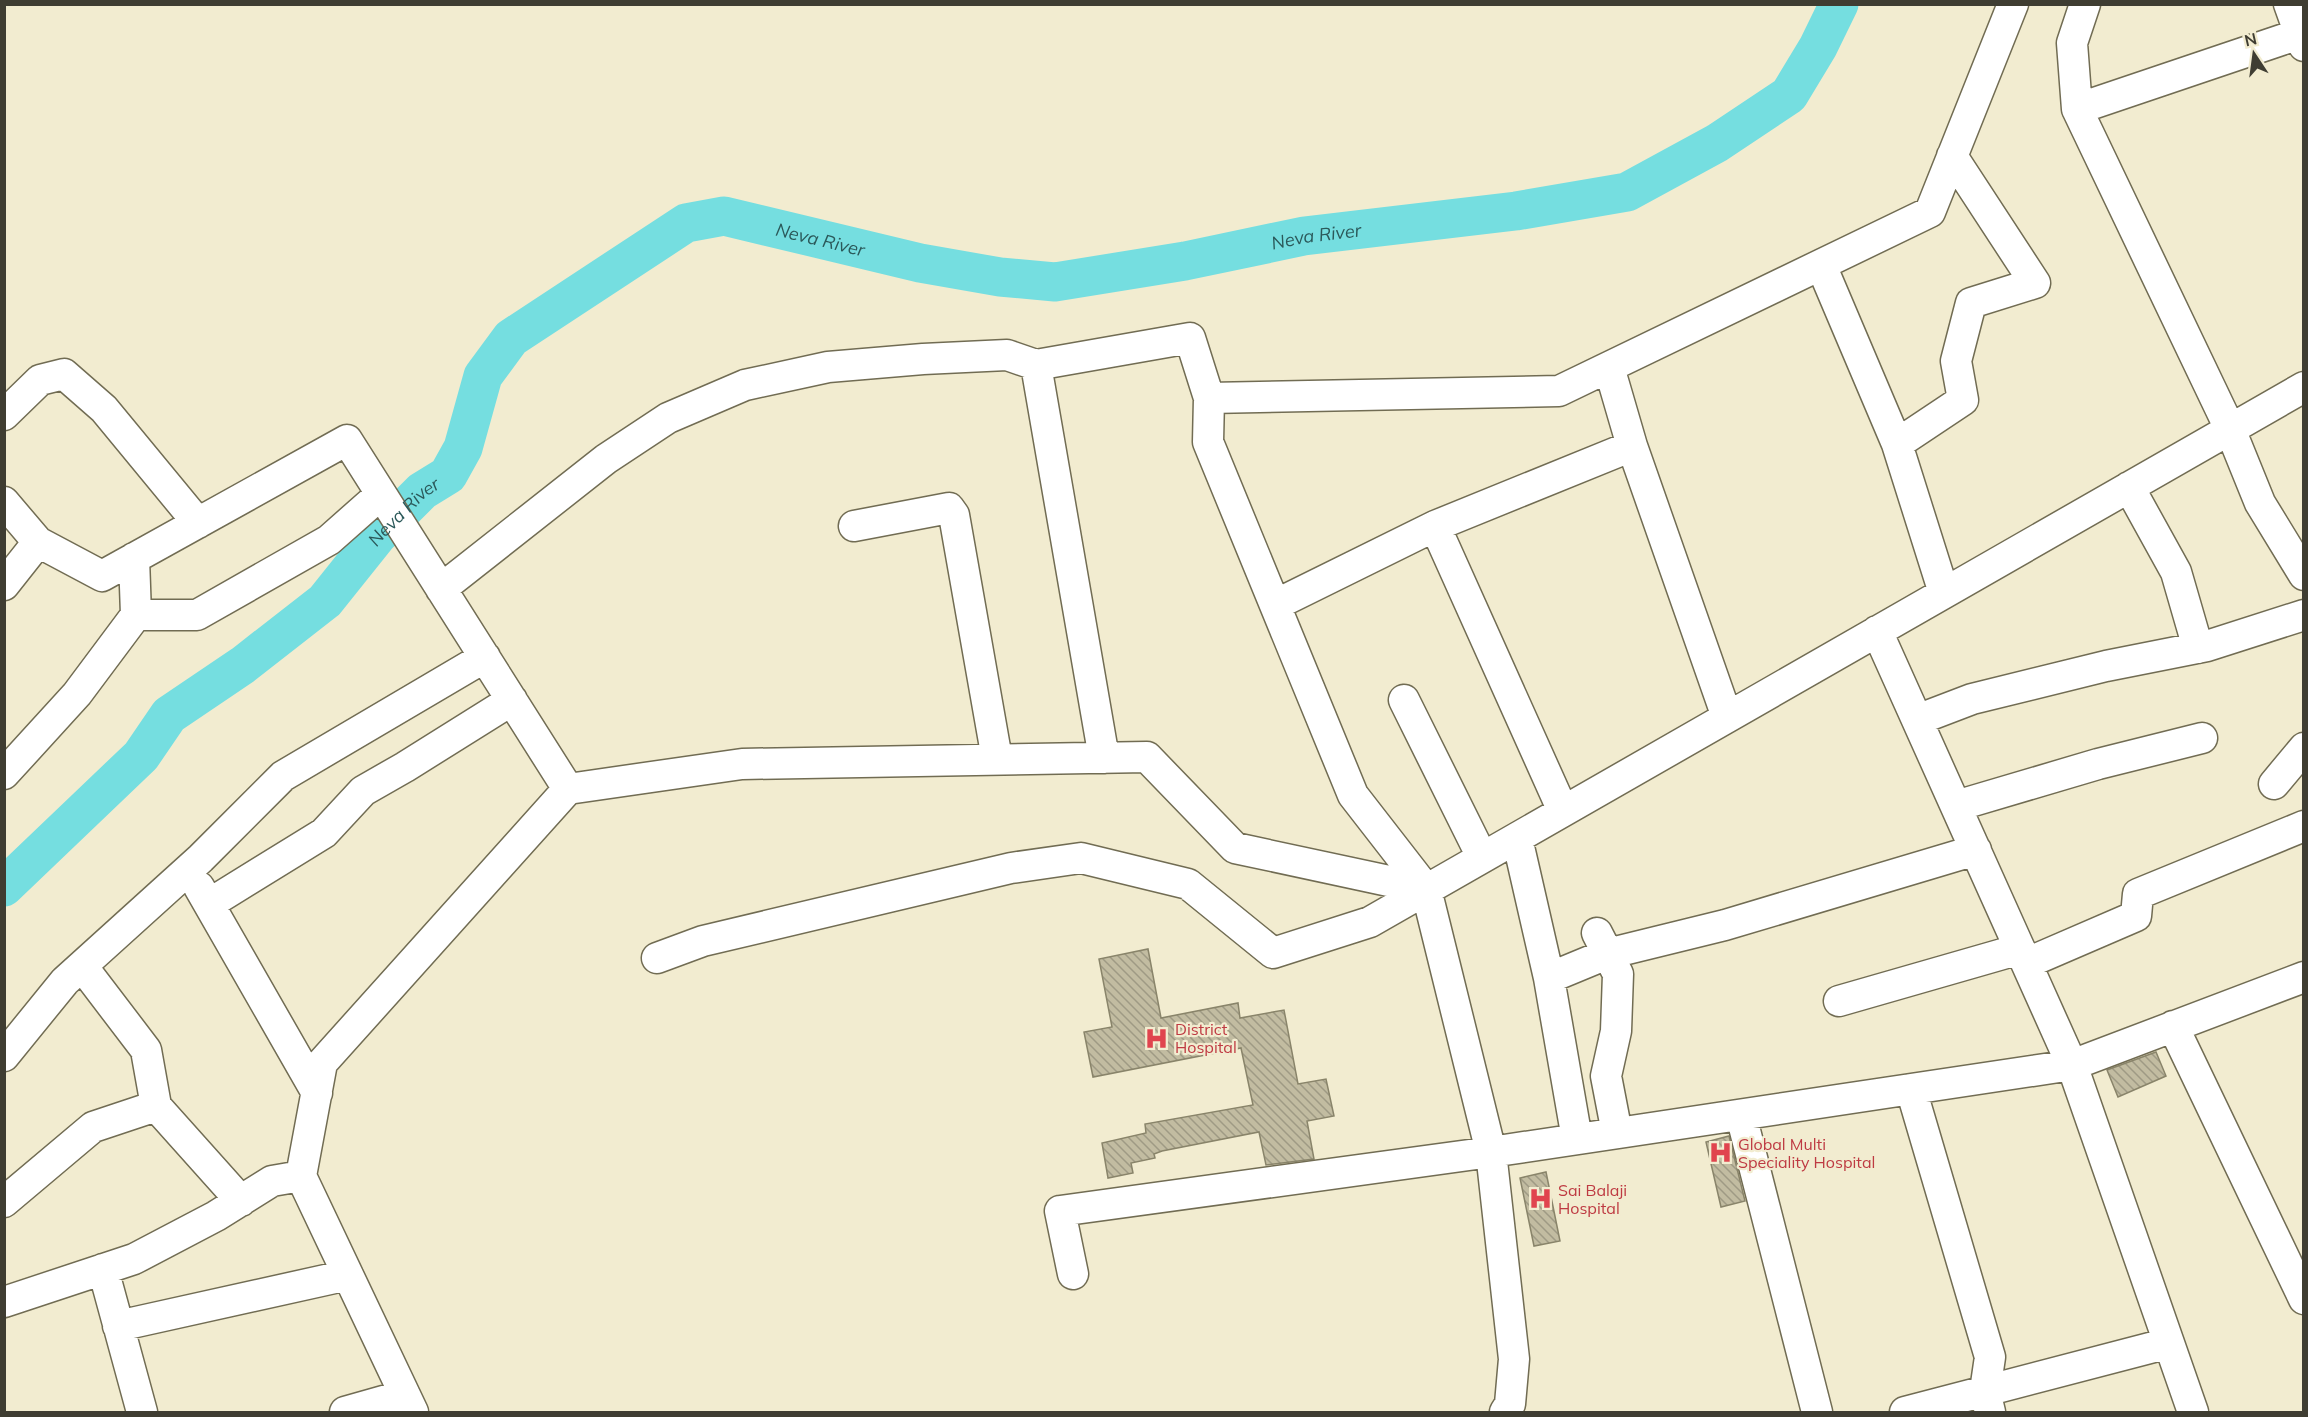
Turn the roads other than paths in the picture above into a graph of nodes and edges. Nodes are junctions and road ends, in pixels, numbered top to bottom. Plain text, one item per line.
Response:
1 (2013, 4) edge
2 (2085, 4) edge
3 (2289, 4) edge
4 (2301, 40) edge
5 (2077, 109) junction
6 (1952, 156) junction
7 (1821, 265) junction
8 (1036, 365) junction
9 (1609, 367) junction
10 (2304, 387) edge
11 (1209, 398) junction
12 (4, 415) edge
13 (2230, 429) junction
14 (1897, 444) junction
15 (1632, 446) junction
16 (2129, 487) junction
17 (381, 494) junction
18 (4, 501) edge
19 (198, 523) junction
20 (854, 526) dead end
21 (1435, 526) junction
22 (38, 542) junction
23 (134, 558) junction
24 (2304, 575) edge
25 (4, 585) edge
26 (441, 589) junction
27 (1944, 593) junction
28 (1275, 605) junction
29 (136, 615) junction
30 (2304, 615) edge
31 (1877, 631) junction
32 (2198, 648) junction
33 (485, 657) junction
34 (512, 700) junction
35 (1404, 700) dead end
36 (1727, 717) junction
37 (1917, 720) junction
38 (2202, 738) dead end
39 (2304, 748) edge
40 (1104, 758) junction
41 (997, 759) junction
42 (4, 774) edge
43 (2274, 783) dead end
44 (568, 789) junction
45 (1956, 806) junction
46 (1563, 811) junction
47 (2304, 826) edge
48 (1517, 838) junction
49 (1976, 850) junction
50 (1482, 857) junction
51 (189, 869) junction
52 (1426, 890) junction
53 (209, 904) junction
54 (1603, 944) junction
55 (2023, 956) junction
56 (657, 958) dead end
57 (82, 966) junction
58 (2304, 977) edge
59 (1549, 978) junction
60 (1839, 1001) dead end
61 (2173, 1026) junction
62 (4, 1056) edge
63 (2072, 1065) junction
64 (1911, 1089) junction
65 (317, 1092) junction
66 (156, 1106) junction
67 (1741, 1115) junction
68 (1617, 1133) junction
69 (1576, 1139) junction
70 (1491, 1152) junction
71 (301, 1176) junction
72 (241, 1201) junction
73 (4, 1202) edge
74 (103, 1269) junction
75 (1073, 1274) dead end
76 (348, 1275) junction
77 (2304, 1299) edge
78 (4, 1302) edge
79 (118, 1326) junction
80 (2169, 1343) junction
81 (1988, 1402) edge
82 (409, 1404) edge
83 (142, 1413) edge
84 (345, 1413) edge
85 (1505, 1413) edge
86 (1817, 1413) edge
87 (1905, 1413) edge
88 (2193, 1413) edge

1 - 6 street
2 - 5 street
3 - 4 street
4 - 5 street
5 - 13 street
6 - 7 street
6 - 14 street
7 - 9 street
7 - 14 street
8 - 11 street
8 - 26 street
8 - 40 street
9 - 11 street
9 - 15 street
10 - 13 street
11 - 28 street
12 - 19 street
13 - 16 street
13 - 24 street
14 - 27 street
15 - 21 street
15 - 36 street
16 - 27 street
16 - 32 street
17 - 19 street
17 - 26 street
17 - 29 street
18 - 22 street
19 - 23 street
20 - 41 street
21 - 28 street
21 - 46 street
22 - 23 street
22 - 25 street
23 - 29 street
26 - 33 street
27 - 31 street
28 - 52 street
29 - 42 street
30 - 32 street
31 - 36 street
31 - 37 street
32 - 37 street
33 - 34 street
33 - 51 street
34 - 44 street
34 - 53 street
35 - 50 street
36 - 46 street
37 - 45 street
38 - 45 street
39 - 43 street
40 - 41 street
40 - 52 street
41 - 44 street
44 - 65 street
45 - 49 street
46 - 48 street
47 - 55 street
48 - 50 street
48 - 59 street
49 - 54 street
49 - 55 street
50 - 52 street
51 - 53 street
51 - 57 street
52 - 56 street
52 - 70 street
53 - 65 street
54 - 59 street
54 - 68 street
55 - 60 street
55 - 63 street
57 - 62 street
57 - 66 street
58 - 61 street
59 - 69 street
61 - 63 street
61 - 77 street
63 - 64 street
63 - 80 street
64 - 67 street
64 - 81 street
65 - 71 street
66 - 72 street
66 - 73 street
67 - 68 street
67 - 86 street
68 - 69 street
69 - 70 street
70 - 75 street
70 - 85 street
71 - 72 street
71 - 76 street
72 - 74 street
74 - 78 street
74 - 79 street
76 - 79 street
76 - 82 street
79 - 83 street
80 - 81 street
80 - 88 street
81 - 87 street
82 - 84 street

